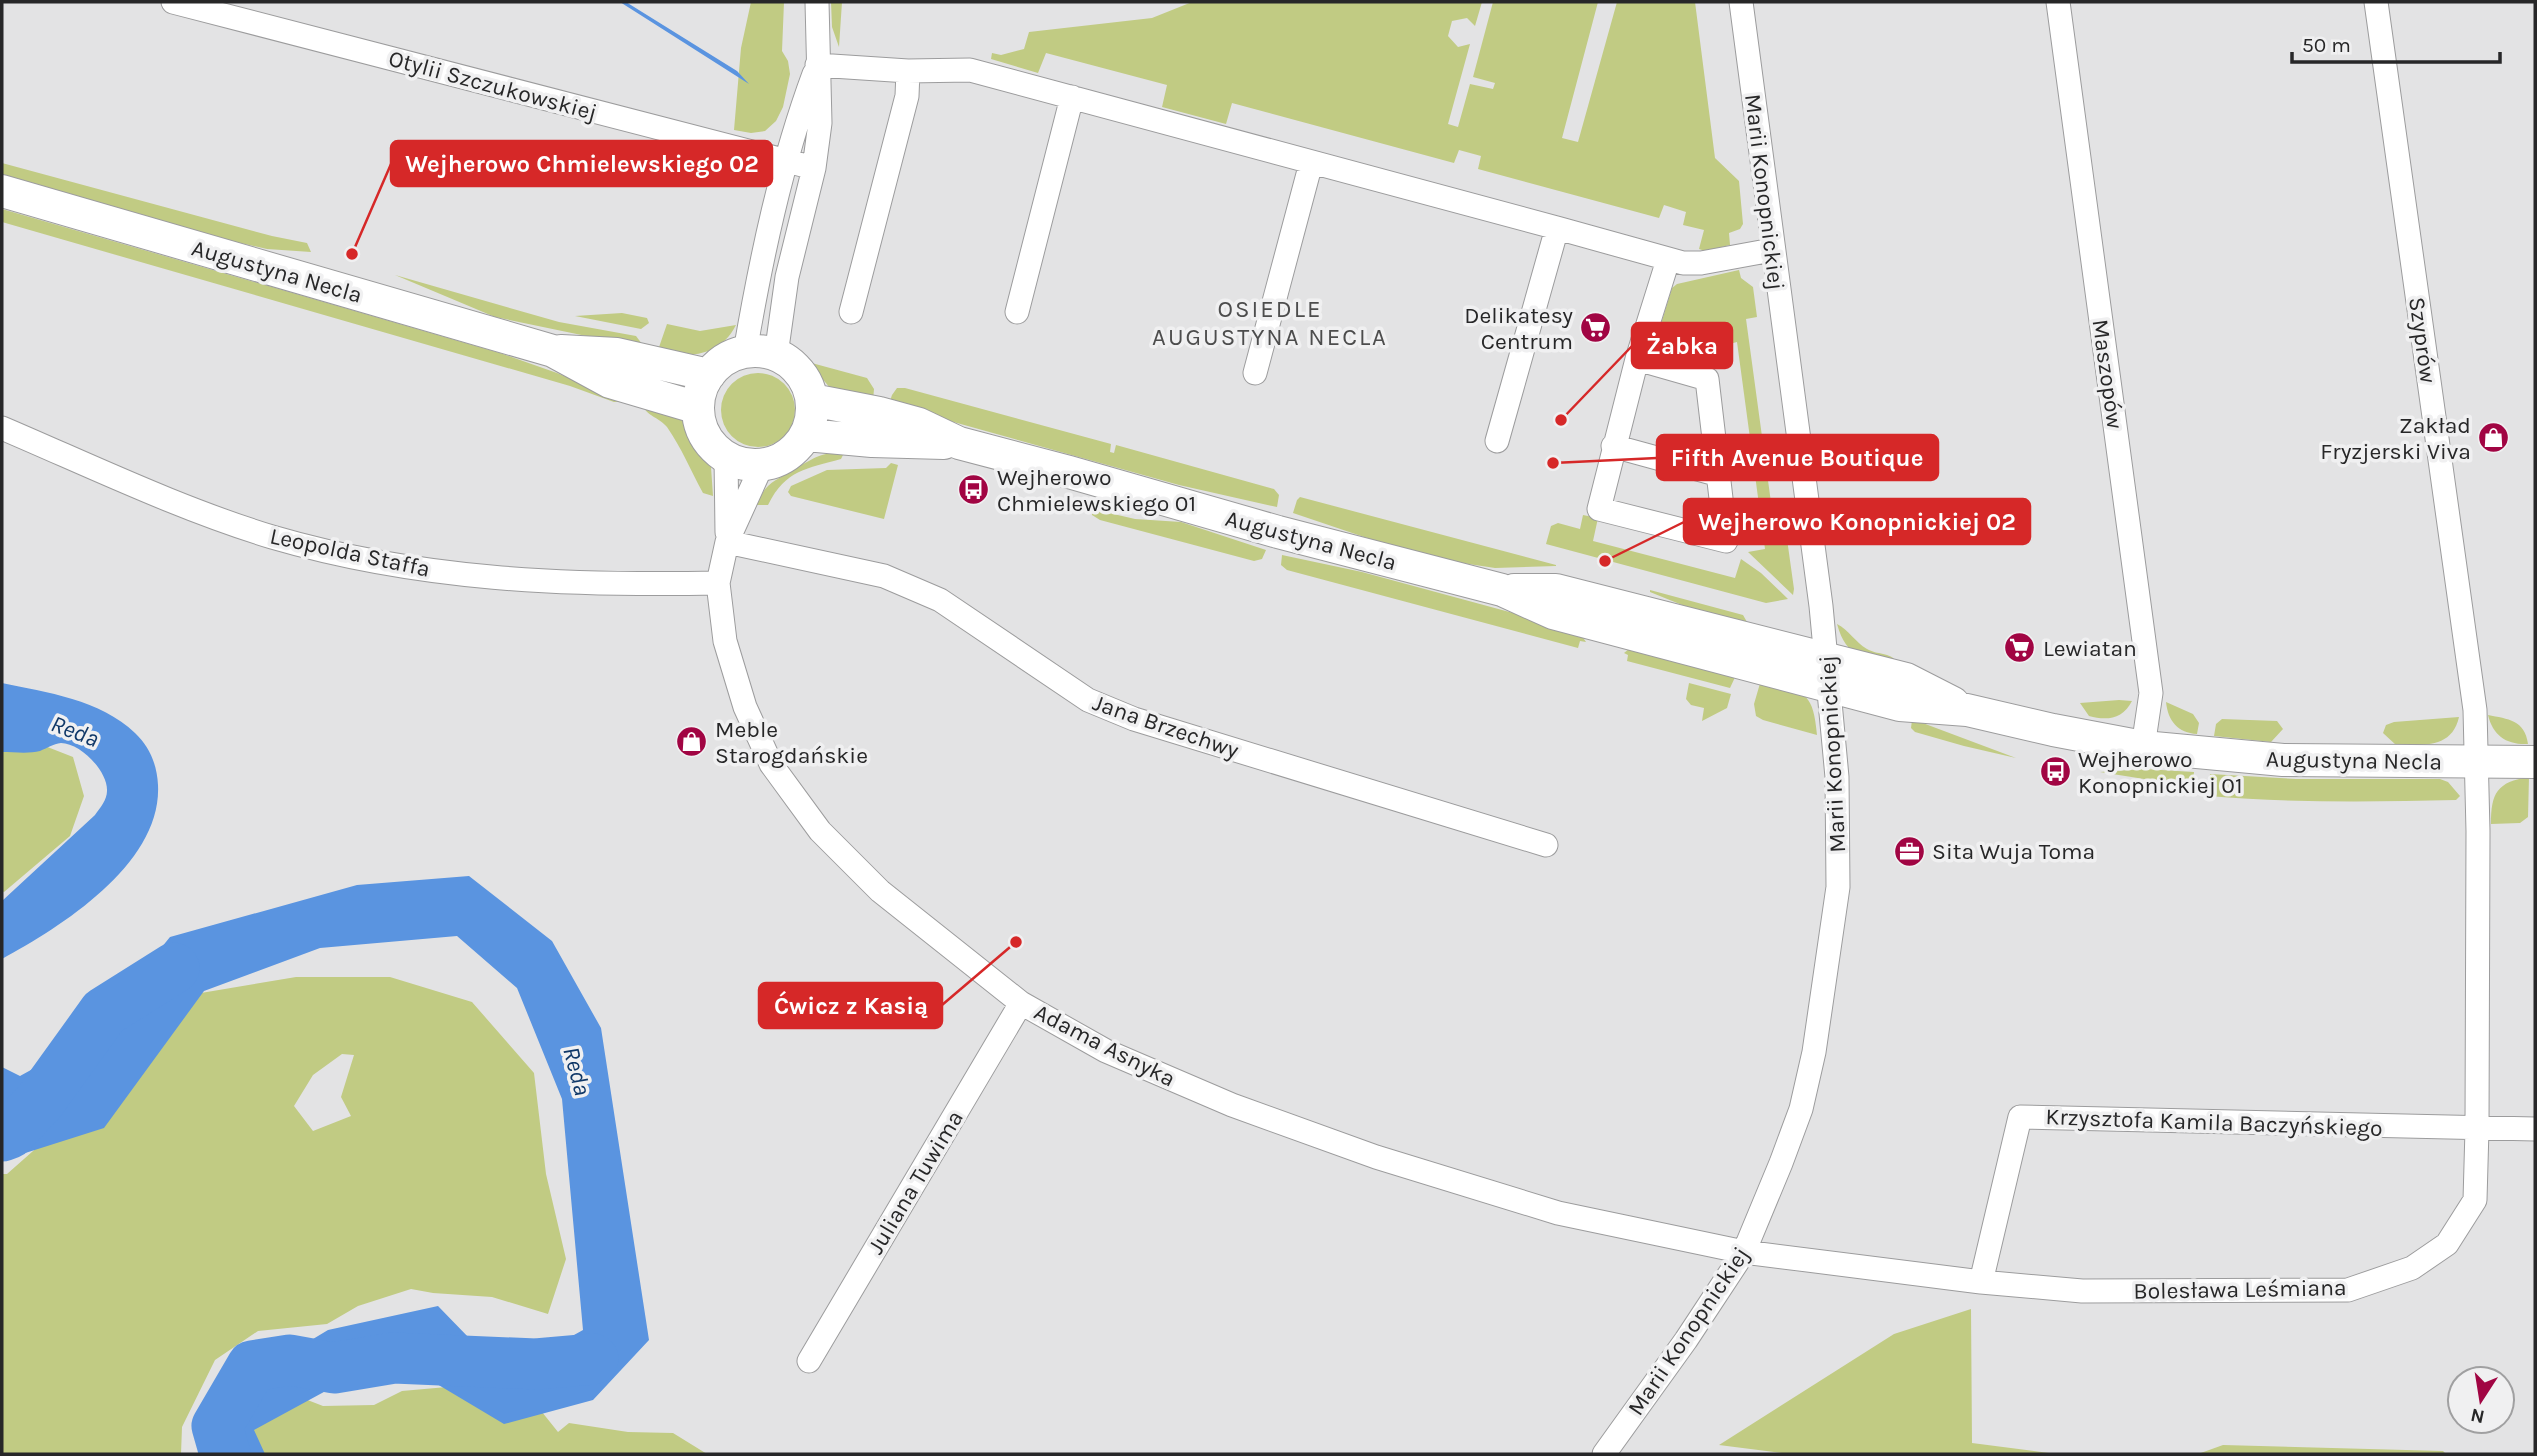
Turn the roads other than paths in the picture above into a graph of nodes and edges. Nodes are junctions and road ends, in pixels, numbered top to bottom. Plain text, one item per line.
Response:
1 (173, 2) edge
2 (817, 2) edge
3 (1741, 2) edge
4 (2058, 2) edge
5 (2376, 2) edge
6 (817, 65) junction
7 (908, 71) junction
8 (1072, 97) junction
9 (787, 161) junction
10 (1311, 163) junction
11 (814, 168) junction
12 (2, 191) edge
13 (1557, 228) junction
14 (1772, 250) junction
15 (1668, 260) junction
16 (1017, 312) dead end
17 (851, 313) dead end
18 (553, 351) junction
19 (745, 352) junction
20 (776, 355) junction
21 (1637, 359) junction
22 (1255, 373) dead end
23 (709, 375) junction
24 (812, 400) junction
25 (698, 408) junction
26 (2, 428) edge
27 (806, 435) junction
28 (1497, 441) dead end
29 (959, 443) junction
30 (1613, 446) junction
31 (726, 457) junction
32 (762, 465) junction
33 (1719, 475) junction
34 (727, 542) junction
35 (718, 583) junction
36 (1828, 673) junction
37 (2143, 747) junction
38 (2535, 761) edge
39 (2475, 762) junction
40 (1546, 845) dead end
41 (1021, 1003) junction
42 (2477, 1129) junction
43 (2535, 1129) edge
44 (1744, 1251) junction
45 (1981, 1282) junction
46 (809, 1362) dead end
47 (1604, 1454) edge

1 - 9 street, Otylii Szczukowskiej
2 - 6 street
3 - 14 street, Marii Konopnickiej
4 - 37 street, Maszopów
5 - 39 street, Szyprów
6 - 7 street
6 - 9 street
6 - 11 street
7 - 8 street
7 - 17 street
8 - 10 street
8 - 16 street
9 - 11 street, Otylii Szczukowskiej
9 - 19 street
10 - 13 street
10 - 22 street
11 - 20 street
12 - 18 main road, Augustyna Necla
13 - 15 street
13 - 28 street
14 - 15 street
14 - 36 street, Marii Konopnickiej
15 - 21 street
18 - 23 main road, Augustyna Necla
18 - 25 main road, Augustyna Necla
19 - 20 main road
19 - 23 main road
20 - 24 main road
21 - 30 street
21 - 33 street
23 - 25 main road
24 - 27 main road
24 - 29 main road, Augustyna Necla
25 - 31 main road
26 - 35 street, Leopolda Staffa
27 - 29 main road, Augustyna Necla
27 - 32 main road
29 - 36 main road, Augustyna Necla
30 - 33 street
30 - 33 street
31 - 32 main road
31 - 34 street, Adama Asnyka
32 - 34 street, Adama Asnyka
34 - 35 street, Adama Asnyka
34 - 40 street, Jana Brzechwy
35 - 41 street, Adama Asnyka
36 - 37 main road, Augustyna Necla
36 - 44 street, Marii Konopnickiej
37 - 39 main road, Augustyna Necla
38 - 39 main road, Augustyna Necla
39 - 42 street, Bolesława Leśmiana
41 - 44 street, Adama Asnyka
41 - 46 street, Juliana Tuwima
42 - 43 street, Krzysztofa Kamila Baczyńskiego
42 - 45 street, Bolesława Leśmiana
42 - 45 street, Krzysztofa Kamila Baczyńskiego
44 - 45 street, Bolesława Leśmiana
44 - 47 street, Marii Konopnickiej

